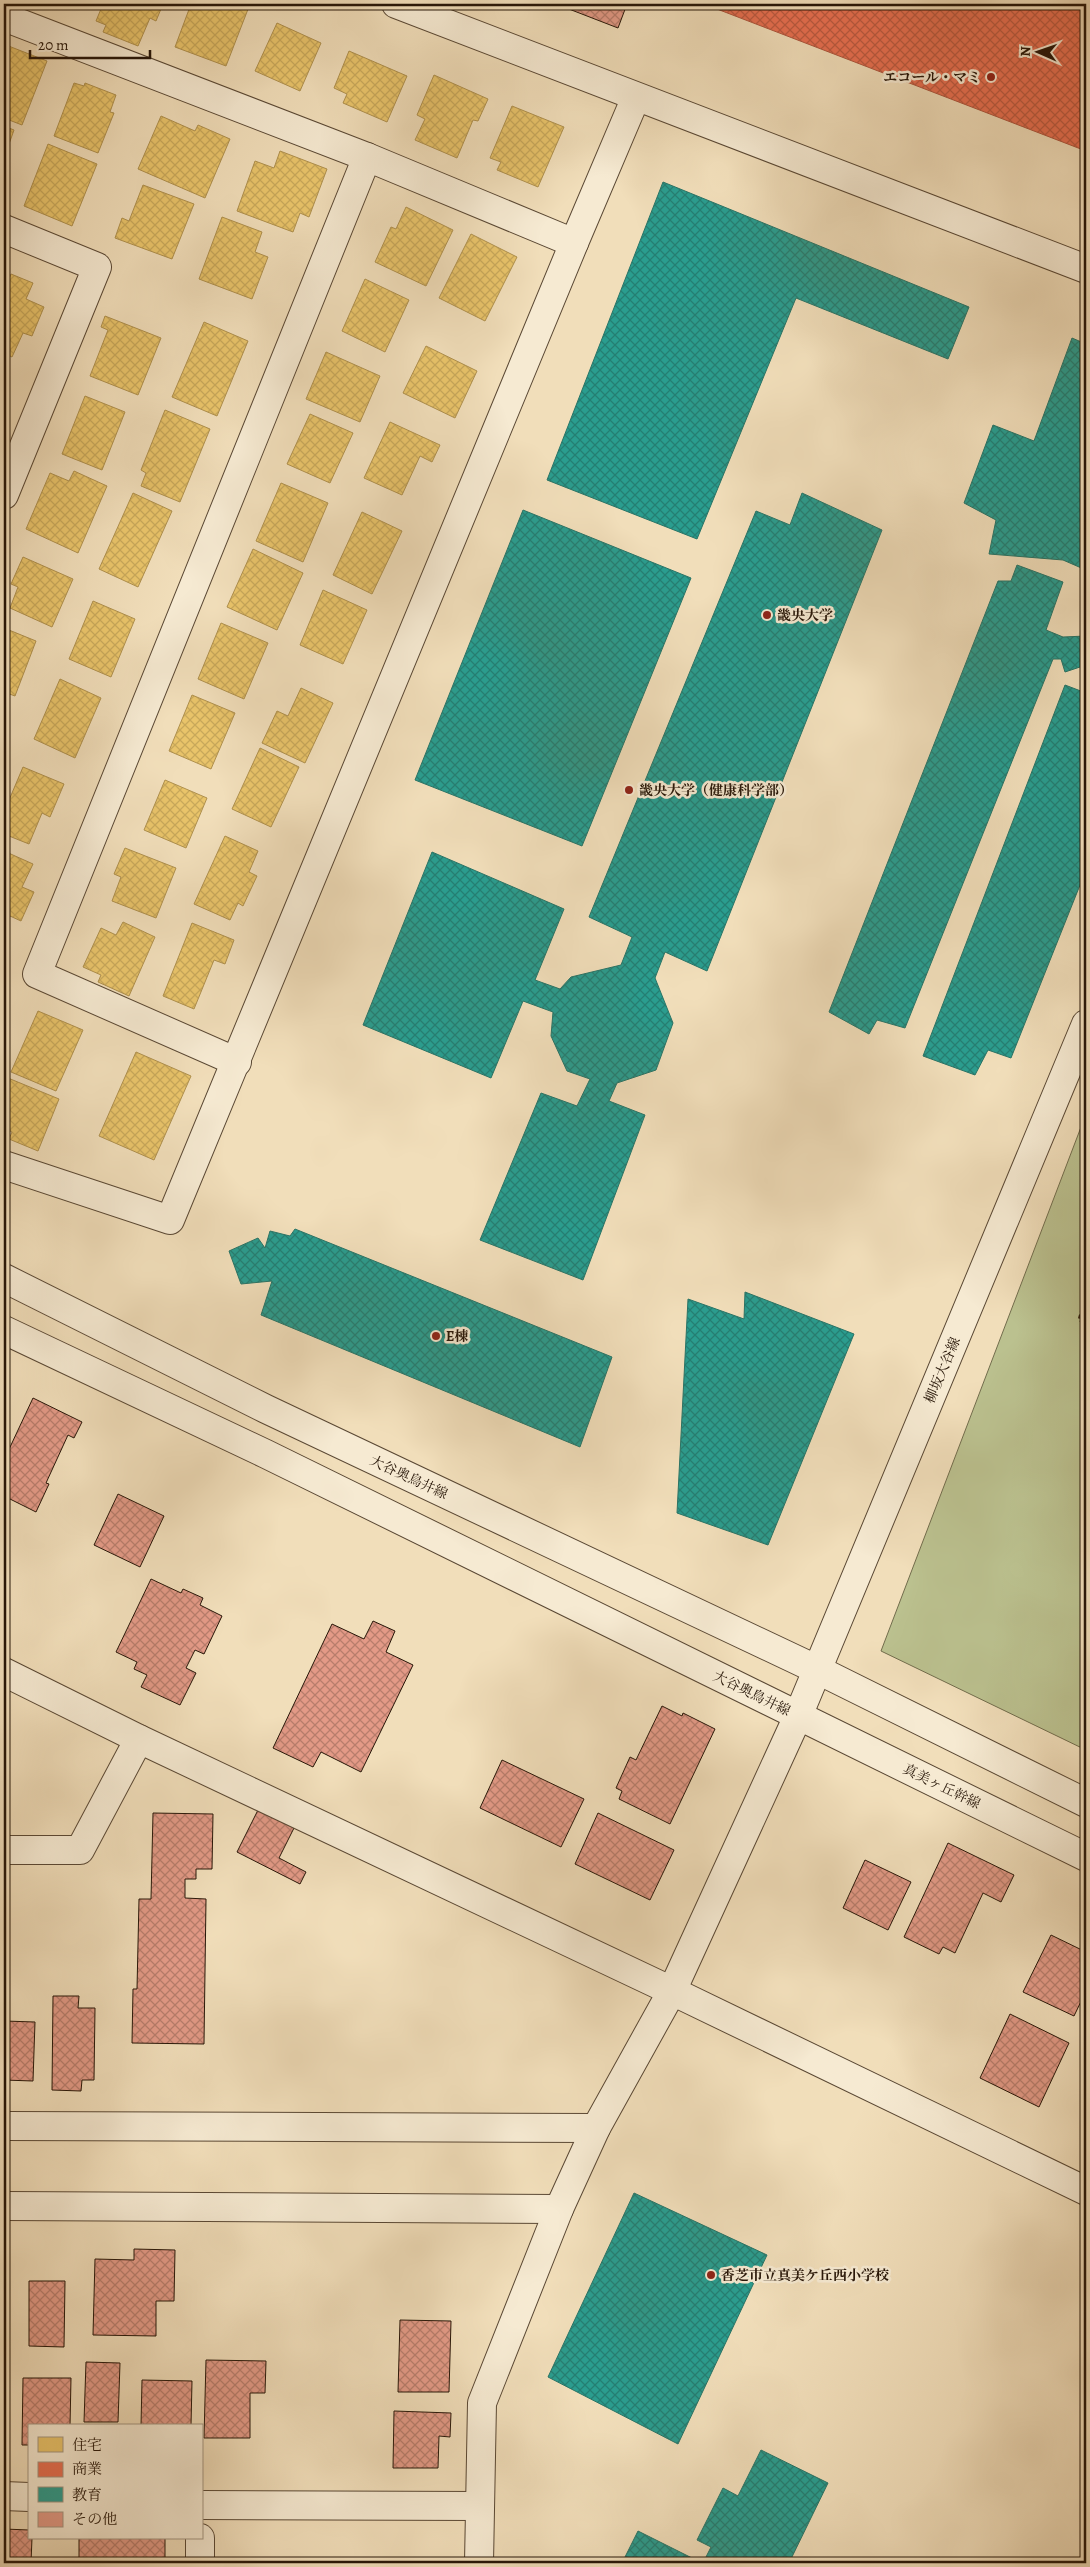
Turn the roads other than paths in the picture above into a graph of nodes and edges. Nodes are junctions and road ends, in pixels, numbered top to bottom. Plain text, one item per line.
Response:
1 (396, 4) edge
2 (4, 17) edge
3 (636, 97) junction
4 (367, 157) junction
5 (4, 229) edge
6 (574, 243) junction
7 (1086, 269) edge
8 (4, 495) edge
9 (1086, 1024) edge
10 (237, 1062) junction
11 (4, 1165) edge
12 (4, 1278) edge
13 (4, 1330) edge
14 (818, 1670) junction
15 (4, 1672) edge
16 (798, 1716) junction
17 (139, 1739) junction
18 (1086, 1803) edge
19 (4, 1850) edge
20 (1086, 1857) edge
21 (672, 1990) junction
22 (4, 2126) edge
23 (596, 2128) junction
24 (1086, 2191) edge
25 (4, 2206) edge
26 (559, 2209) junction
27 (4, 2496) edge
28 (28, 2497) edge
29 (202, 2505) edge
30 (479, 2506) junction
31 (200, 2540) edge
32 (200, 2563) edge
33 (479, 2563) edge

1 - 3 street
2 - 4 street
3 - 6 street
3 - 7 street
4 - 6 street
4 - 10 street
5 - 8 street
6 - 10 street
9 - 14 street, 柳坂大谷線
10 - 11 street
12 - 14 street, 大谷奥鳥井線
13 - 16 street, 大谷奥鳥井線
14 - 16 street, 柳坂大谷線
14 - 18 street
15 - 17 street
16 - 20 street, 真美ヶ丘幹線
16 - 21 street, 柳坂大谷線
17 - 19 street
17 - 21 street
21 - 23 street, 柳坂大谷線
21 - 24 street
22 - 23 street
23 - 26 street, 柳坂大谷線
25 - 26 street
26 - 30 street, 柳坂大谷線
27 - 28 street
29 - 30 street
30 - 33 street, 柳坂大谷線
31 - 32 street

